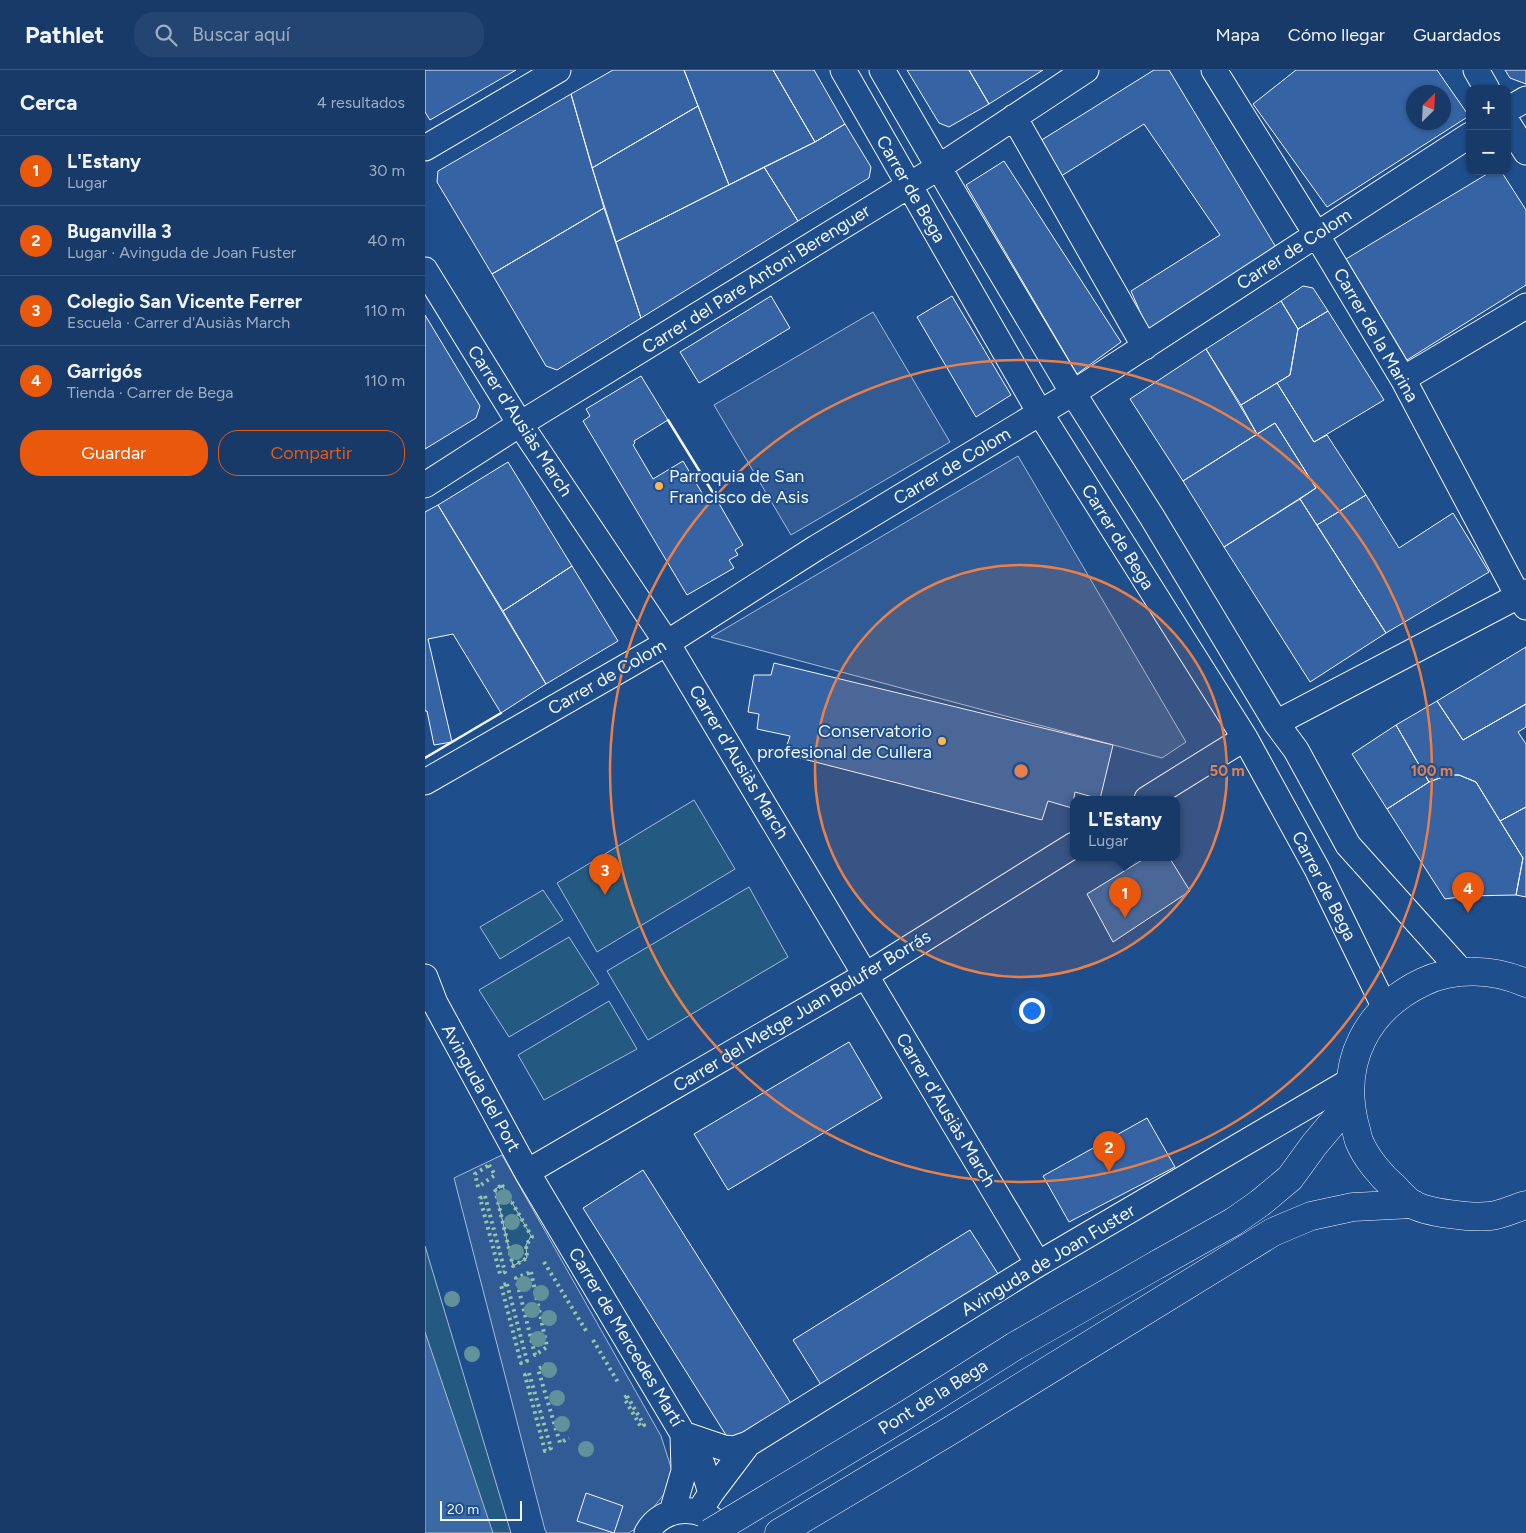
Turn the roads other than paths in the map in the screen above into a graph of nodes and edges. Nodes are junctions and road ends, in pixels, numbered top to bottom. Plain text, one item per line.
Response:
1 (558, 70) edge
2 (843, 70) edge
3 (882, 70) edge
4 (1086, 70) edge
5 (1214, 70) edge
6 (1476, 70) edge
7 (1485, 85) edge
8 (1526, 99) edge
9 (1511, 108) edge
10 (1014, 117) junction
11 (1511, 128) edge
12 (1466, 138) edge
13 (425, 148) edge
14 (1526, 152) edge
15 (939, 167) junction
16 (909, 185) junction
17 (1316, 234) junction
18 (425, 270) edge
19 (1526, 306) edge
20 (1145, 347) junction
21 (1403, 379) junction
22 (1073, 393) junction
23 (1040, 413) junction
24 (520, 424) junction
25 (425, 484) edge
26 (1523, 599) edge
27 (667, 643) junction
28 (1275, 723) junction
29 (1245, 738) junction
30 (425, 782) edge
31 (1152, 796) edge
32 (1070, 847) edge
33 (1462, 972) junction
34 (865, 975) junction
35 (425, 976) edge
36 (1526, 983) edge
37 (1385, 1008) junction
38 (1350, 1092) junction
39 (527, 1172) junction
40 (1413, 1204) junction
41 (1526, 1205) edge
42 (1039, 1264) junction
43 (683, 1434) junction
44 (748, 1444) junction
45 (672, 1512) junction
46 (707, 1513) edge
47 (647, 1533) edge
48 (723, 1533) edge
49 (779, 1533) edge

1 - 13 street
2 - 16 street, Carrer de Bega
3 - 15 street, Carrer de Bega
4 - 10 street, Carrer del Pare Antoni Berenguer
5 - 17 street, Carrer de la Marina
6 - 7 street
8 - 9 street
10 - 15 street, Carrer del Pare Antoni Berenguer
10 - 20 street
11 - 14 street
12 - 17 street, Carrer de Colom
15 - 16 street, Carrer del Pare Antoni Berenguer
15 - 22 street, Carrer de Bega
16 - 23 street, Carrer de Bega
16 - 24 street, Carrer del Pare Antoni Berenguer
17 - 20 street, Carrer de Colom
17 - 21 street, Carrer de la Marina
18 - 24 street, Carrer d'Ausiàs March
19 - 21 street
20 - 22 street, Carrer de Colom
21 - 26 street, Carrer de la Marina
22 - 23 street, Carrer de Colom
22 - 28 street, Carrer de Bega
23 - 27 street, Carrer de Colom
23 - 29 street, Carrer de Bega
24 - 25 street, Carrer del Pare Antoni Berenguer
24 - 27 street, Carrer d'Ausiàs March
26 - 28 street
27 - 30 street, Carrer de Colom
27 - 34 street, Carrer d'Ausiàs March
28 - 33 street, Carrer de Bega
29 - 31 street
29 - 37 street, Carrer de Bega
32 - 34 street, Carrer del Metge Juan Bolufer Borrás
33 - 36 street
33 - 37 street
34 - 39 street, Carrer del Metge Juan Bolufer Borrás
34 - 42 street, Carrer d'Ausiàs March
35 - 39 street, Avinguda del Port
37 - 38 street
38 - 40 street
38 - 42 street, Avinguda de Joan Fuster
38 - 46 street, Pont de la Bega, bridge
39 - 43 street, Carrer de Mercedes Martí
40 - 41 street
40 - 49 street, Pont de la Bega
42 - 44 street, Avinguda de Joan Fuster
43 - 44 street
43 - 45 street, Carrer de Mercedes Martí
43 - 46 street
44 - 46 street
45 - 46 street
45 - 47 street
46 - 48 street

